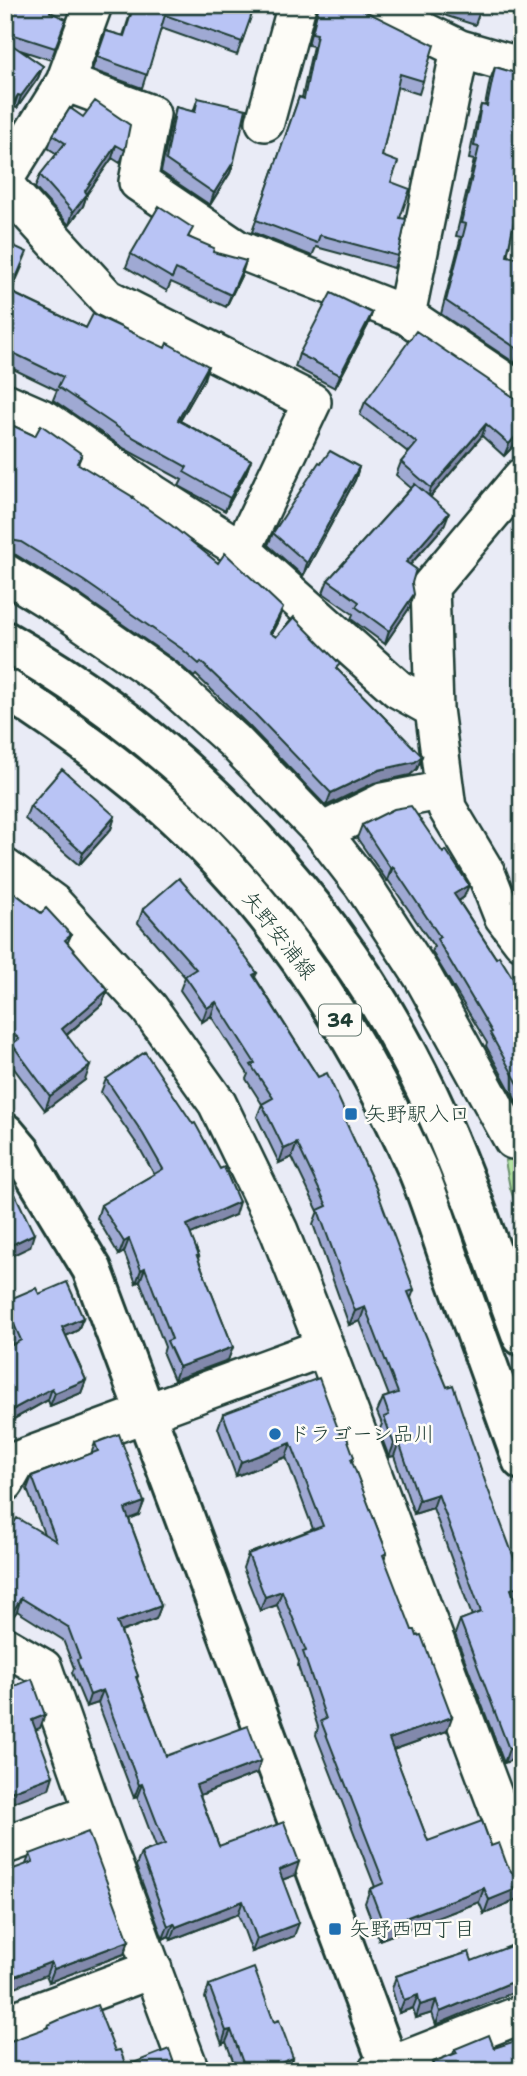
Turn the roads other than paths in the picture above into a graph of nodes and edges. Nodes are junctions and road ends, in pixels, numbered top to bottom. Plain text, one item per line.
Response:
1 (93, 5) edge
2 (297, 5) edge
3 (370, 5) edge
4 (460, 49) junction
5 (522, 67) edge
6 (65, 82) junction
7 (265, 122) dead end
8 (5, 178) edge
9 (5, 186) edge
10 (406, 316) junction
11 (522, 393) edge
12 (5, 402) edge
13 (522, 477) edge
14 (243, 550) junction
15 (5, 573) edge
16 (5, 641) edge
17 (5, 688) edge
18 (434, 709) junction
19 (444, 790) junction
20 (322, 832) junction
21 (5, 868) edge
22 (486, 873) junction
23 (522, 909) edge
24 (522, 941) edge
25 (5, 1133) edge
26 (522, 1138) edge
27 (522, 1336) edge
28 (325, 1347) junction
29 (146, 1413) junction
30 (522, 1460) edge
31 (5, 1483) edge
32 (5, 1646) edge
33 (94, 1813) junction
34 (5, 1845) edge
35 (522, 1872) edge
36 (153, 1969) junction
37 (522, 2014) edge
38 (5, 2024) edge
39 (386, 2069) edge
40 (190, 2071) edge

1 - 6 street
2 - 7 street
3 - 4 street
4 - 5 street
4 - 10 street
6 - 8 street
6 - 10 street
9 - 14 street
10 - 11 street
12 - 14 street
13 - 18 street
14 - 18 street
15 - 20 street
16 - 27 main road, 矢野安浦線 / 34
17 - 30 main road, 矢野安浦線 / 34
18 - 19 street
19 - 20 street
19 - 22 street
20 - 26 street
21 - 28 street
22 - 23 street
22 - 24 street
25 - 29 main road
28 - 29 street
28 - 35 street
29 - 31 street
29 - 39 main road
32 - 33 street
33 - 34 street
33 - 36 street
36 - 38 street
36 - 40 street
37 - 39 street

